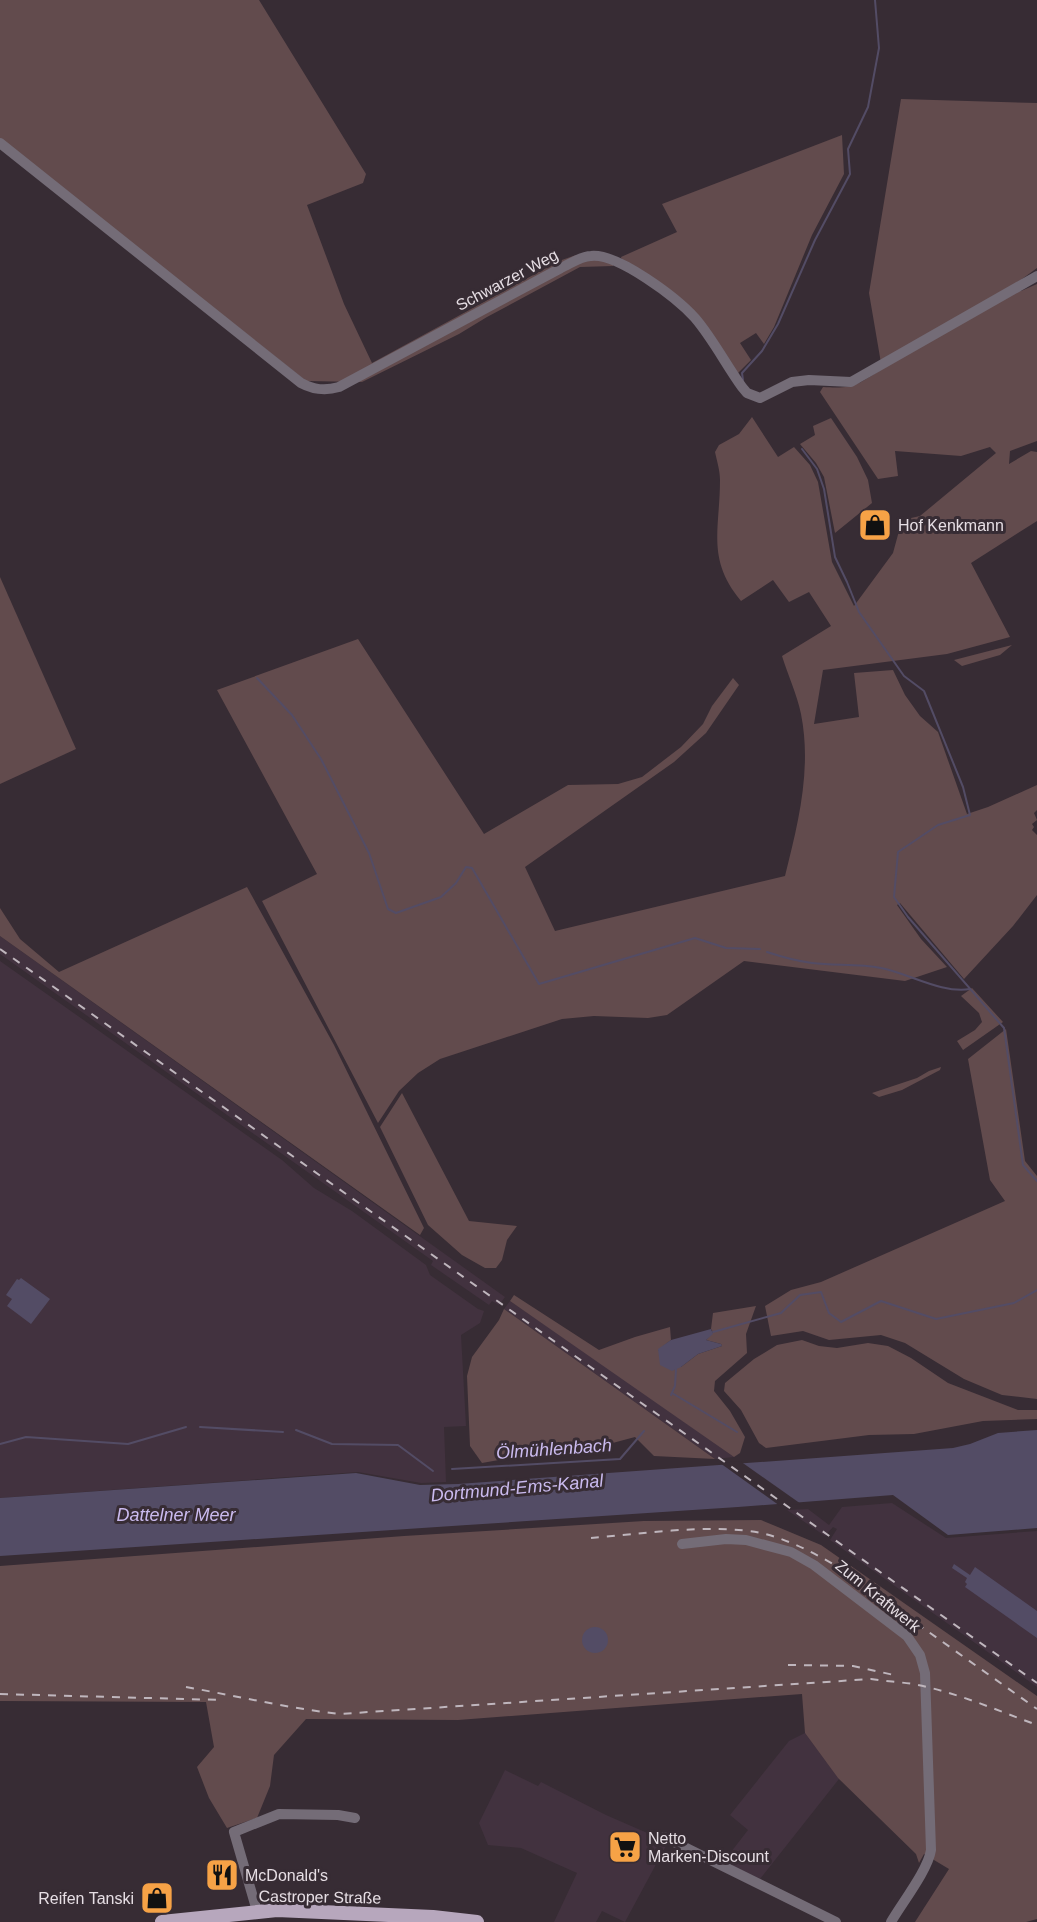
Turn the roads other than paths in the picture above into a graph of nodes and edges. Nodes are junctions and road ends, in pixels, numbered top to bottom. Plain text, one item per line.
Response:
1 (0, 143) edge
2 (1037, 276) edge
3 (682, 1544) dead end
4 (355, 1818) dead end
5 (664, 1837) dead end
6 (257, 1911) junction
7 (303, 1916) edge
8 (162, 1922) edge
9 (477, 1922) edge
10 (836, 1922) edge
11 (891, 1922) edge

1 - 2 street, Schwarzer Weg
3 - 11 street, Zum Kraftwerk
4 - 6 street
5 - 10 street
6 - 7 main road, Castroper Straße
6 - 8 main road, Castroper Straße
7 - 9 main road, Castroper Straße

